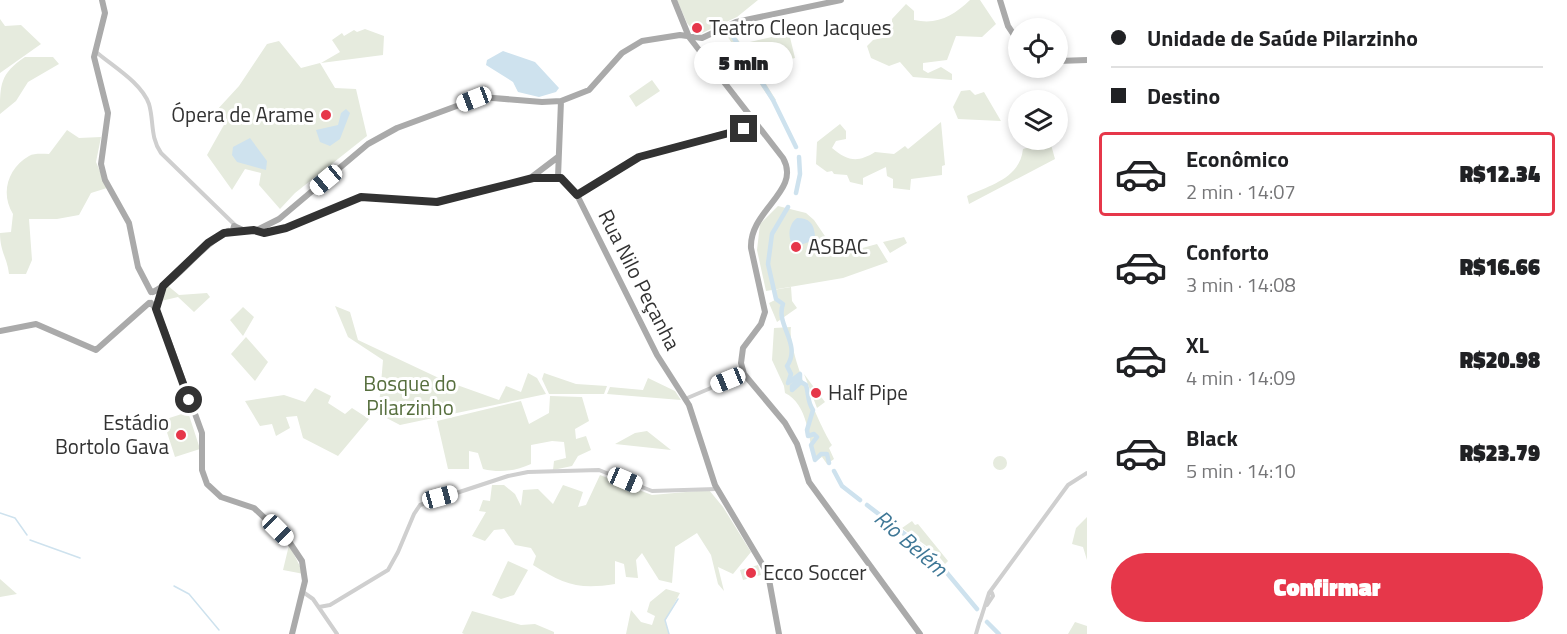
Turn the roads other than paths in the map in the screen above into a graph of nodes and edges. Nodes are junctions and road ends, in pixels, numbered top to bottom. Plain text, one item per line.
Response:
1 (102, 0) edge
2 (673, 0) edge
3 (841, 0) edge
4 (1000, 0) edge
5 (748, 21) junction
6 (1008, 23) edge
7 (680, 35) junction
8 (689, 37) junction
9 (94, 51) junction
10 (1087, 60) edge
11 (1068, 61) edge
12 (709, 63) junction
13 (561, 100) junction
14 (758, 125) junction
15 (559, 155) junction
16 (558, 177) junction
17 (527, 179) junction
18 (577, 195) junction
19 (236, 230) junction
20 (254, 230) junction
21 (150, 299) junction
22 (0, 331) edge
23 (744, 374) junction
24 (686, 399) junction
25 (1087, 473) edge
26 (717, 489) junction
27 (302, 591) junction
28 (319, 607) junction
29 (292, 634) edge
30 (337, 634) edge
31 (779, 634) edge
32 (920, 634) edge
33 (976, 634) edge

1 - 9 main road
2 - 7 main road
2 - 8 main road
3 - 5 main road
4 - 6 main road
5 - 8 main road
5 - 12 main road
7 - 8 main road
7 - 12 main road
7 - 13 main road
8 - 12 main road
9 - 19 street
9 - 21 main road
10 - 11 main road
12 - 14 main road
13 - 15 main road
13 - 20 main road
14 - 18 main road
14 - 23 main road
15 - 16 main road
15 - 17 main road
16 - 17 main road
16 - 18 main road, Rua Nilo Peçanha
17 - 20 main road
18 - 24 main road, Rua Nilo Peçanha
19 - 20 main road
19 - 21 main road
21 - 22 main road
21 - 27 main road
23 - 24 street
23 - 32 main road
24 - 26 main road, Rua Nilo Peçanha
25 - 33 street
26 - 28 street
26 - 31 main road, Rua Nilo Peçanha
27 - 28 street
27 - 29 main road
28 - 30 street

